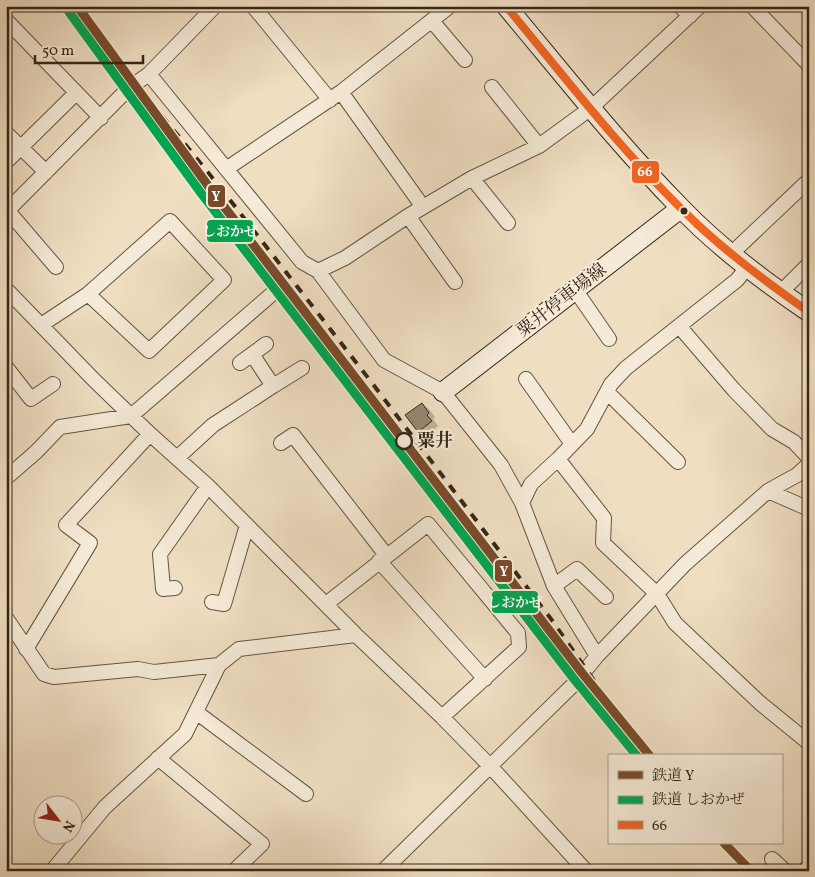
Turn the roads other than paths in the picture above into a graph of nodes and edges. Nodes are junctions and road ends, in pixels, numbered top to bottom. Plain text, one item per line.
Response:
1 (215, 6) edge
2 (253, 6) edge
3 (450, 6) edge
4 (506, 6) edge
5 (752, 6) edge
6 (690, 10) edge
7 (6, 20) edge
8 (432, 21) junction
9 (465, 60) dead end
10 (809, 65) edge
11 (148, 74) junction
12 (492, 87) dead end
13 (76, 93) junction
14 (335, 96) junction
15 (591, 108) junction
16 (101, 118) junction
17 (6, 133) edge
18 (539, 146) junction
19 (21, 147) junction
20 (6, 162) edge
21 (226, 169) junction
22 (46, 172) junction
23 (472, 178) junction
24 (809, 180) edge
25 (423, 207) junction
26 (681, 208) junction
27 (7, 211) edge
28 (408, 216) junction
29 (508, 223) dead end
30 (732, 253) junction
31 (809, 264) edge
32 (748, 266) junction
33 (56, 267) dead end
34 (318, 271) junction
35 (455, 282) dead end
36 (6, 289) edge
37 (576, 291) junction
38 (781, 292) junction
39 (88, 294) junction
40 (272, 294) dead end
41 (809, 312) edge
42 (42, 325) junction
43 (679, 326) junction
44 (609, 339) dead end
45 (266, 344) dead end
46 (252, 354) junction
47 (240, 363) dead end
48 (6, 367) edge
49 (302, 368) dead end
50 (526, 379) dead end
51 (53, 384) dead end
52 (273, 386) junction
53 (443, 392) junction
54 (607, 392) junction
55 (131, 416) junction
56 (150, 434) junction
57 (281, 443) dead end
58 (572, 444) junction
59 (177, 458) junction
60 (809, 458) edge
61 (558, 459) junction
62 (678, 462) dead end
63 (809, 464) edge
64 (6, 478) edge
65 (208, 486) junction
66 (768, 491) junction
67 (522, 503) junction
68 (809, 509) edge
69 (247, 525) junction
70 (383, 558) junction
71 (554, 586) junction
72 (175, 588) dead end
73 (657, 594) junction
74 (606, 597) dead end
75 (212, 602) dead end
76 (326, 604) junction
77 (6, 618) edge
78 (356, 635) junction
79 (26, 648) junction
80 (596, 656) junction
81 (219, 665) junction
82 (485, 679) junction
83 (196, 712) junction
84 (442, 718) junction
85 (809, 743) edge
86 (158, 758) junction
87 (490, 766) junction
88 (306, 794) dead end
89 (772, 859) dead end
90 (809, 866) edge
91 (52, 871) edge
92 (234, 871) edge
93 (383, 871) edge
94 (586, 871) edge
95 (785, 871) edge
96 (804, 871) edge

1 - 11 street
2 - 14 street
3 - 8 street
4 - 15 main road
5 - 10 street
6 - 15 street
7 - 13 street
8 - 9 street
8 - 14 street
11 - 16 street
11 - 21 street
12 - 18 street
13 - 16 street
13 - 19 street
14 - 21 street
14 - 25 street
15 - 18 street
15 - 26 main road
16 - 22 street
17 - 19 street
18 - 23 street
19 - 20 street
19 - 22 street
21 - 34 street
22 - 27 street
23 - 25 street
23 - 29 street
24 - 30 street
25 - 28 street
26 - 30 main road
26 - 37 main road, 粟井停車場線
27 - 33 street
28 - 34 street
28 - 35 street
30 - 32 main road
31 - 38 street
32 - 38 main road
32 - 43 street
34 - 53 street
36 - 42 street
37 - 44 street
37 - 53 main road, 粟井停車場線
38 - 41 main road
39 - 39 street
39 - 42 street
40 - 55 street
42 - 55 street
43 - 54 street
43 - 60 street
45 - 46 street
46 - 47 street
46 - 52 street
48 - 51 street
49 - 52 street
50 - 58 street
52 - 59 street
53 - 67 street
54 - 58 street
54 - 62 street
55 - 56 street
55 - 64 street
56 - 59 street
56 - 79 street
57 - 70 street
58 - 61 street
59 - 65 street
61 - 67 street
61 - 73 street
63 - 66 street
65 - 69 street
65 - 72 street
66 - 68 street
66 - 73 street
67 - 71 street
69 - 75 street
69 - 76 street
70 - 76 street
70 - 82 street
70 - 82 street
71 - 74 street
71 - 80 street
73 - 80 street
73 - 85 street
76 - 78 street
77 - 79 street
78 - 81 street
78 - 84 street
79 - 81 street
80 - 87 street
81 - 83 street
82 - 84 street
83 - 86 street
83 - 88 street
84 - 87 street
86 - 91 street
86 - 92 street
87 - 93 street
87 - 94 street
89 - 95 street
90 - 96 street

